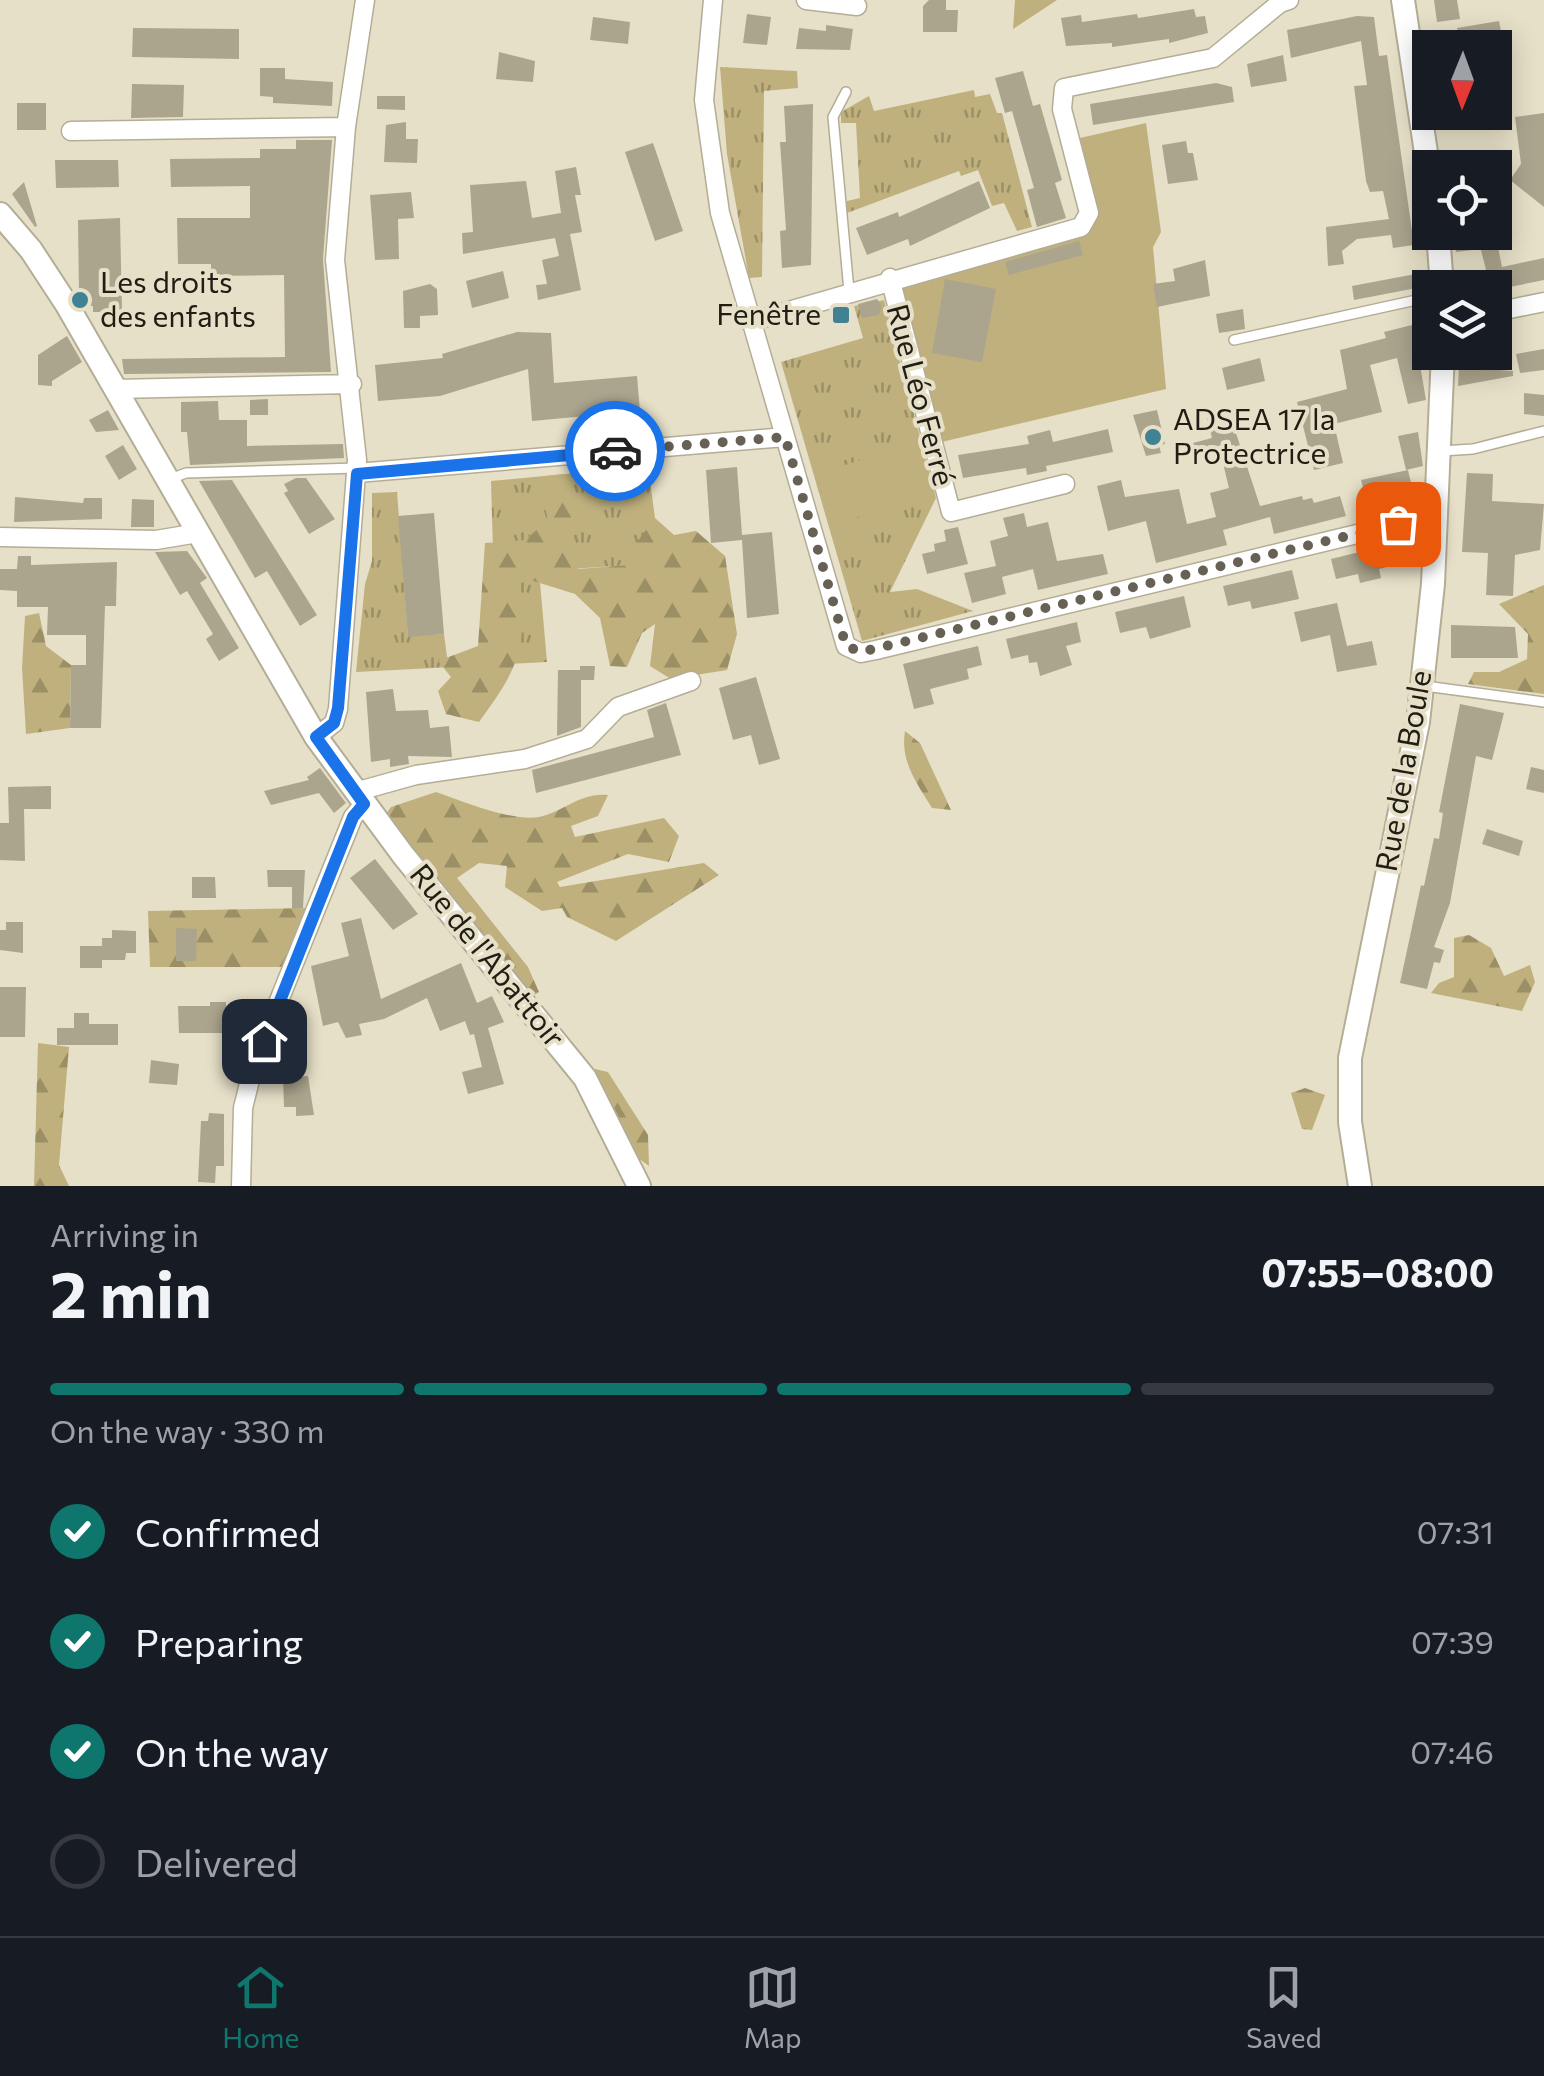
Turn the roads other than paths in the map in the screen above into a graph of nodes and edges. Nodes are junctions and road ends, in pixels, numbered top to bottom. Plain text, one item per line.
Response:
1 (366, 0) edge
2 (713, 0) edge
3 (806, 0) edge
4 (1289, 0) edge
5 (1403, 0) edge
6 (858, 6) dead end
7 (846, 92) dead end
8 (346, 128) junction
9 (71, 131) dead end
10 (1426, 150) edge
11 (0, 214) edge
12 (10, 237) edge
13 (890, 278) junction
14 (850, 291) junction
15 (1412, 302) edge
16 (1544, 302) edge
17 (1512, 309) edge
18 (750, 322) junction
19 (1234, 340) dead end
20 (1442, 370) edge
21 (352, 384) junction
22 (114, 389) junction
23 (1544, 431) edge
24 (785, 437) junction
25 (1438, 451) junction
26 (357, 471) junction
27 (167, 480) junction
28 (1064, 484) dead end
29 (1436, 515) junction
30 (198, 534) junction
31 (0, 537) edge
32 (691, 681) dead end
33 (1422, 686) junction
34 (1544, 702) edge
35 (316, 737) junction
36 (360, 798) junction
37 (241, 1186) edge
38 (639, 1186) edge
39 (1360, 1186) edge

1 - 8 street
2 - 18 street
3 - 6 street
4 - 13 street
5 - 10 street
7 - 14 lane
8 - 9 street
8 - 21 street
11 - 12 street, Rue de l'Abattoir
12 - 22 street, Rue de l'Abattoir
13 - 14 street
13 - 28 street, Rue Léo Ferré
14 - 18 street
15 - 19 lane
16 - 17 street
18 - 24 street
20 - 25 street, Rue de la Boule
21 - 22 street
21 - 26 street
22 - 27 street, Rue de l'Abattoir
23 - 25 lane
24 - 26 street
24 - 29 street
25 - 29 street, Rue de la Boule
26 - 27 lane
26 - 35 street
27 - 30 street, Rue de l'Abattoir
29 - 33 street, Rue de la Boule
30 - 31 street
30 - 35 street, Rue de l'Abattoir
32 - 36 street
33 - 34 lane
33 - 39 street, Rue de la Boule
35 - 36 street, Rue de l'Abattoir
36 - 37 street
36 - 38 street, Rue de l'Abattoir

